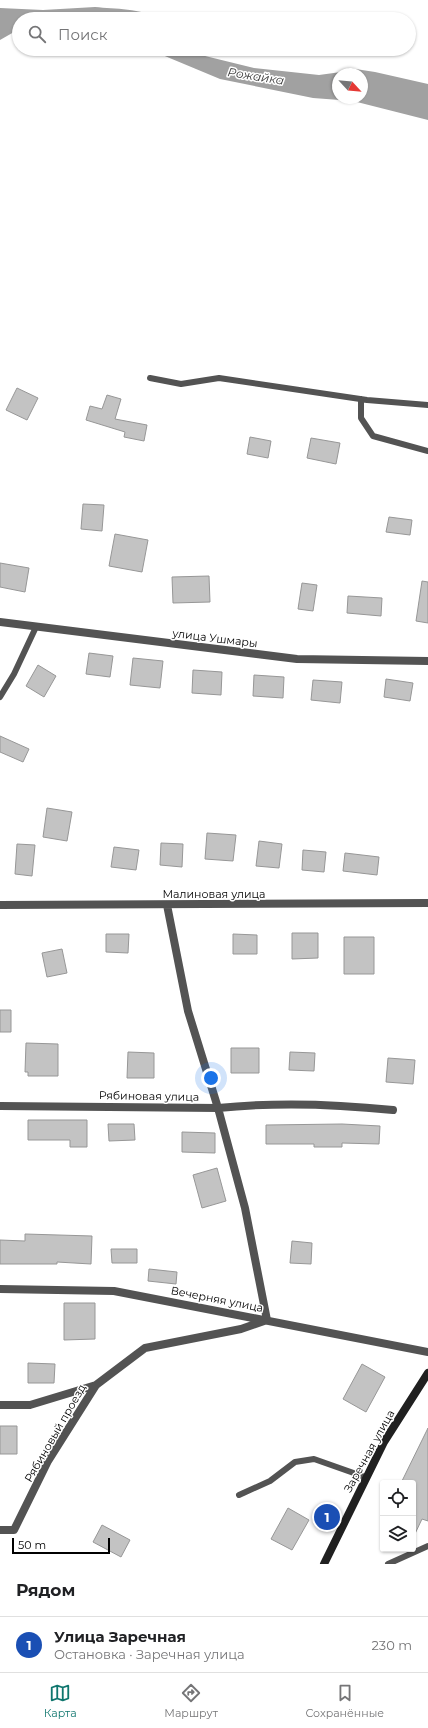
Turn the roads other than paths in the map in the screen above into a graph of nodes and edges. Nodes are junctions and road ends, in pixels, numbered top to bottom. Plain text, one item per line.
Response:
1 (150, 378) dead end
2 (361, 399) junction
3 (428, 405) edge
4 (428, 451) edge
5 (0, 622) edge
6 (36, 627) junction
7 (428, 661) edge
8 (0, 697) edge
9 (428, 903) edge
10 (0, 905) edge
11 (167, 905) junction
12 (0, 1106) edge
13 (218, 1108) junction
14 (393, 1110) dead end
15 (0, 1289) edge
16 (267, 1320) junction
17 (428, 1352) edge
18 (428, 1373) edge
19 (96, 1385) junction
20 (0, 1406) edge
21 (365, 1477) junction
22 (239, 1495) dead end
23 (0, 1530) edge
24 (428, 1546) edge
25 (324, 1564) edge
26 (388, 1564) edge

1 - 2 lane
2 - 3 lane
2 - 4 lane
5 - 6 street, улица Ушмары
6 - 7 street, улица Ушмары
6 - 8 lane
9 - 11 street, Малиновая улица
10 - 11 street, Малиновая улица
11 - 13 street
12 - 13 street, Рябиновая улица
13 - 14 street, Рябиновая улица
13 - 16 street
15 - 16 street, Вечерняя улица
16 - 17 street, Вечерняя улица
16 - 19 street, Рябиновый проезд
18 - 21 main road, Заречная улица
19 - 20 street
19 - 23 street, Рябиновый проезд
21 - 22 lane
21 - 25 main road, Заречная улица
24 - 26 lane

